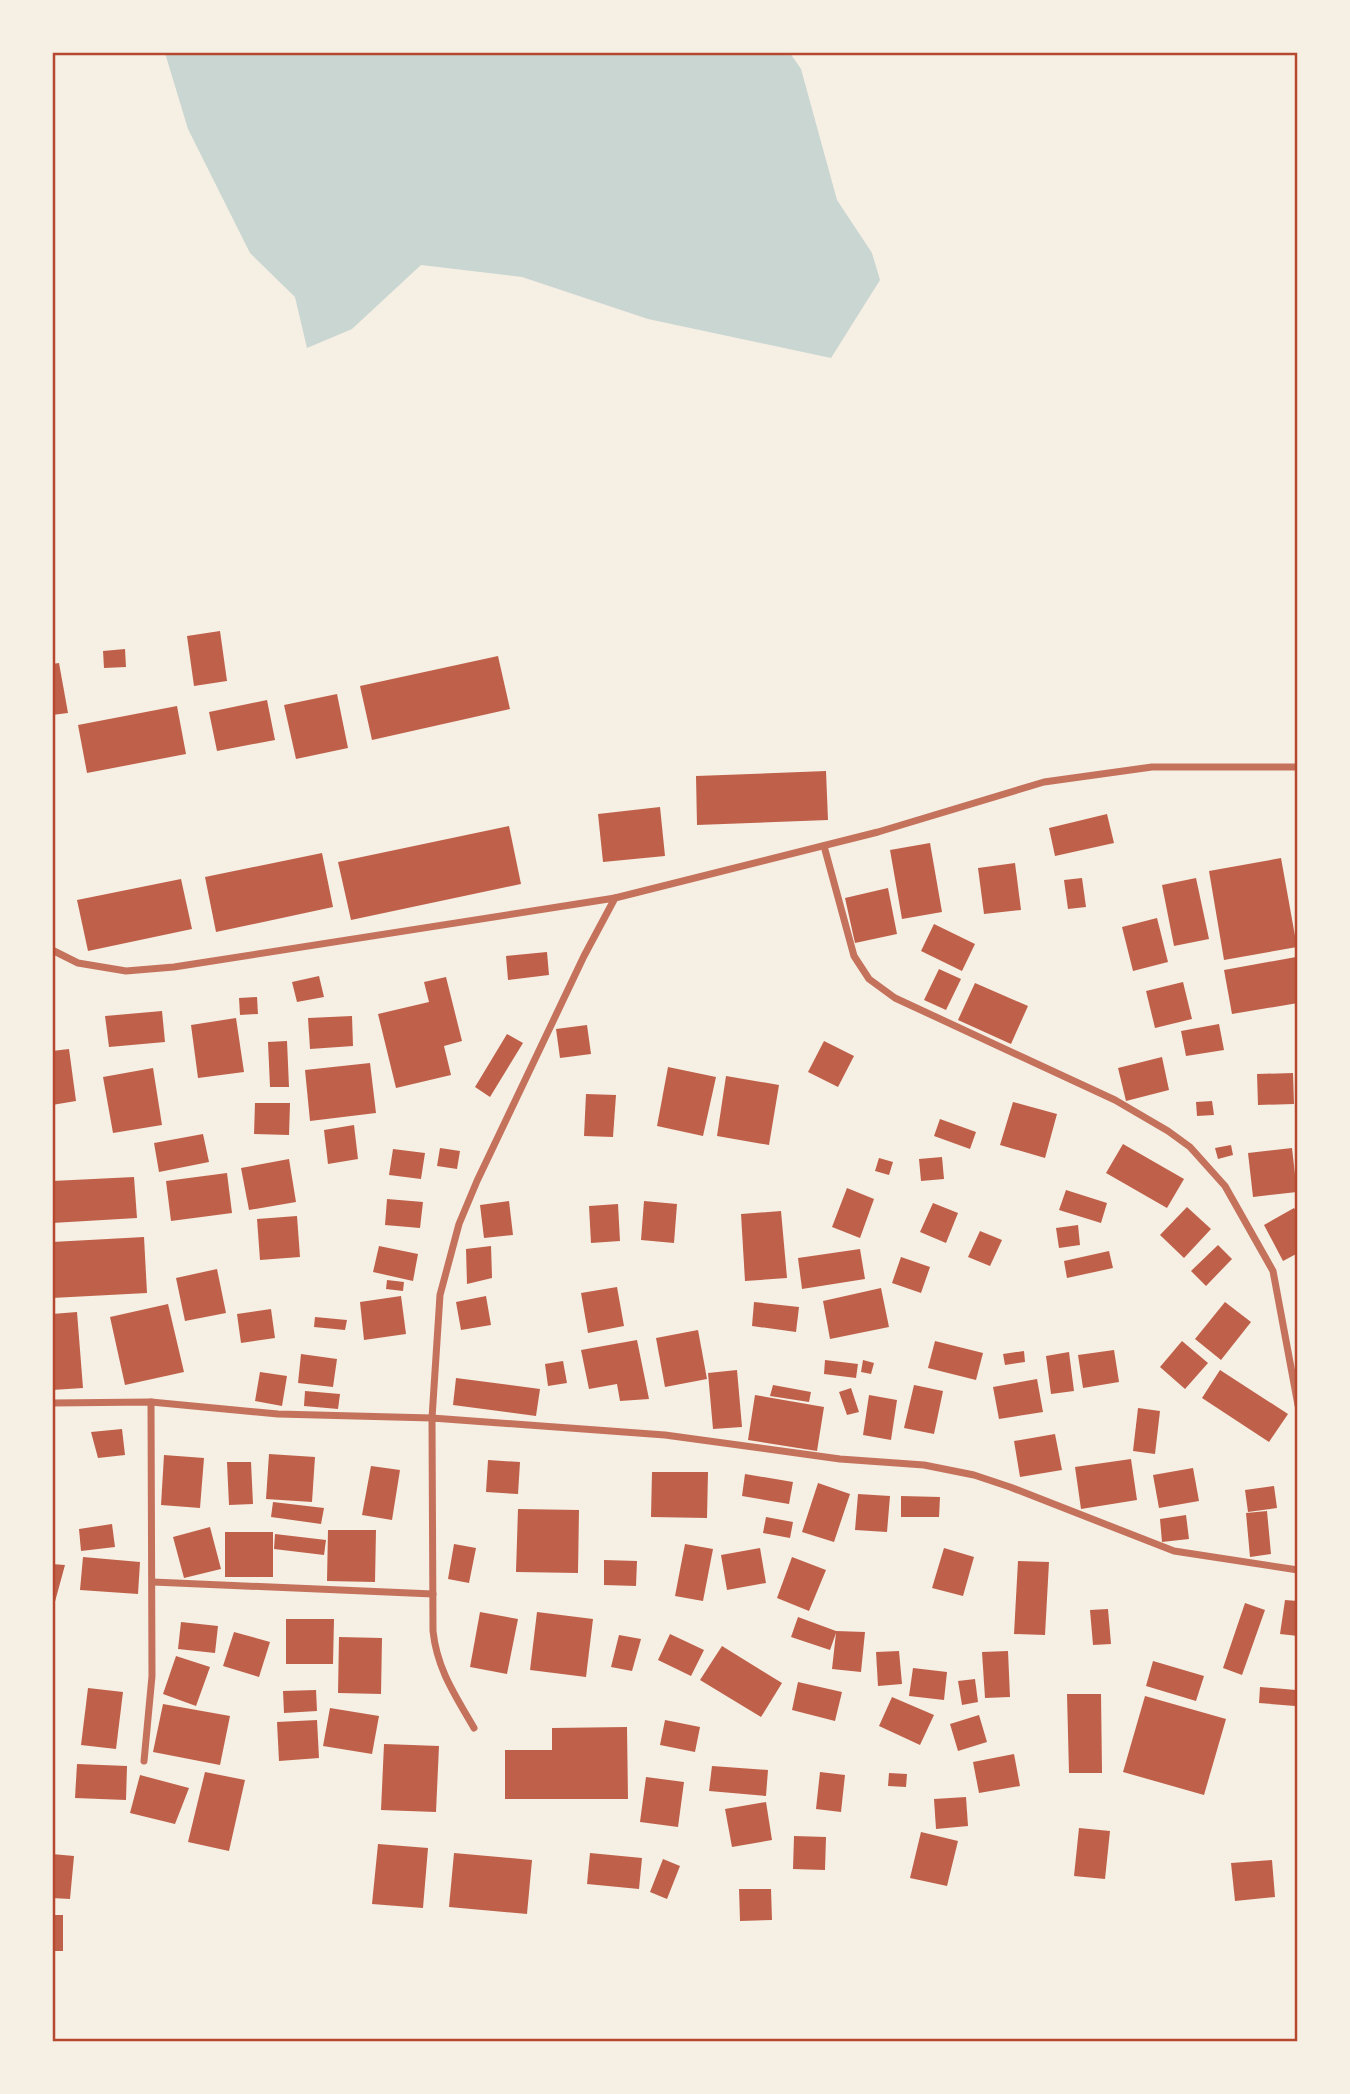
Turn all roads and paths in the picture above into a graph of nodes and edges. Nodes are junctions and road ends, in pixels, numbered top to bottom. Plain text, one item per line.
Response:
1 (1297, 767) edge
2 (824, 846) junction
3 (615, 898) junction
4 (52, 950) edge
5 (151, 1402) junction
6 (52, 1403) edge
7 (1297, 1405) edge
8 (432, 1418) junction
9 (1297, 1570) edge
10 (153, 1582) junction
11 (433, 1594) junction
12 (474, 1728) dead end
13 (144, 1761) dead end

1 - 2 street
2 - 3 street
2 - 7 street
3 - 4 street
3 - 8 street
5 - 6 street
5 - 8 street
5 - 10 street
8 - 9 street
8 - 11 street
10 - 11 street
10 - 13 street
11 - 12 street

